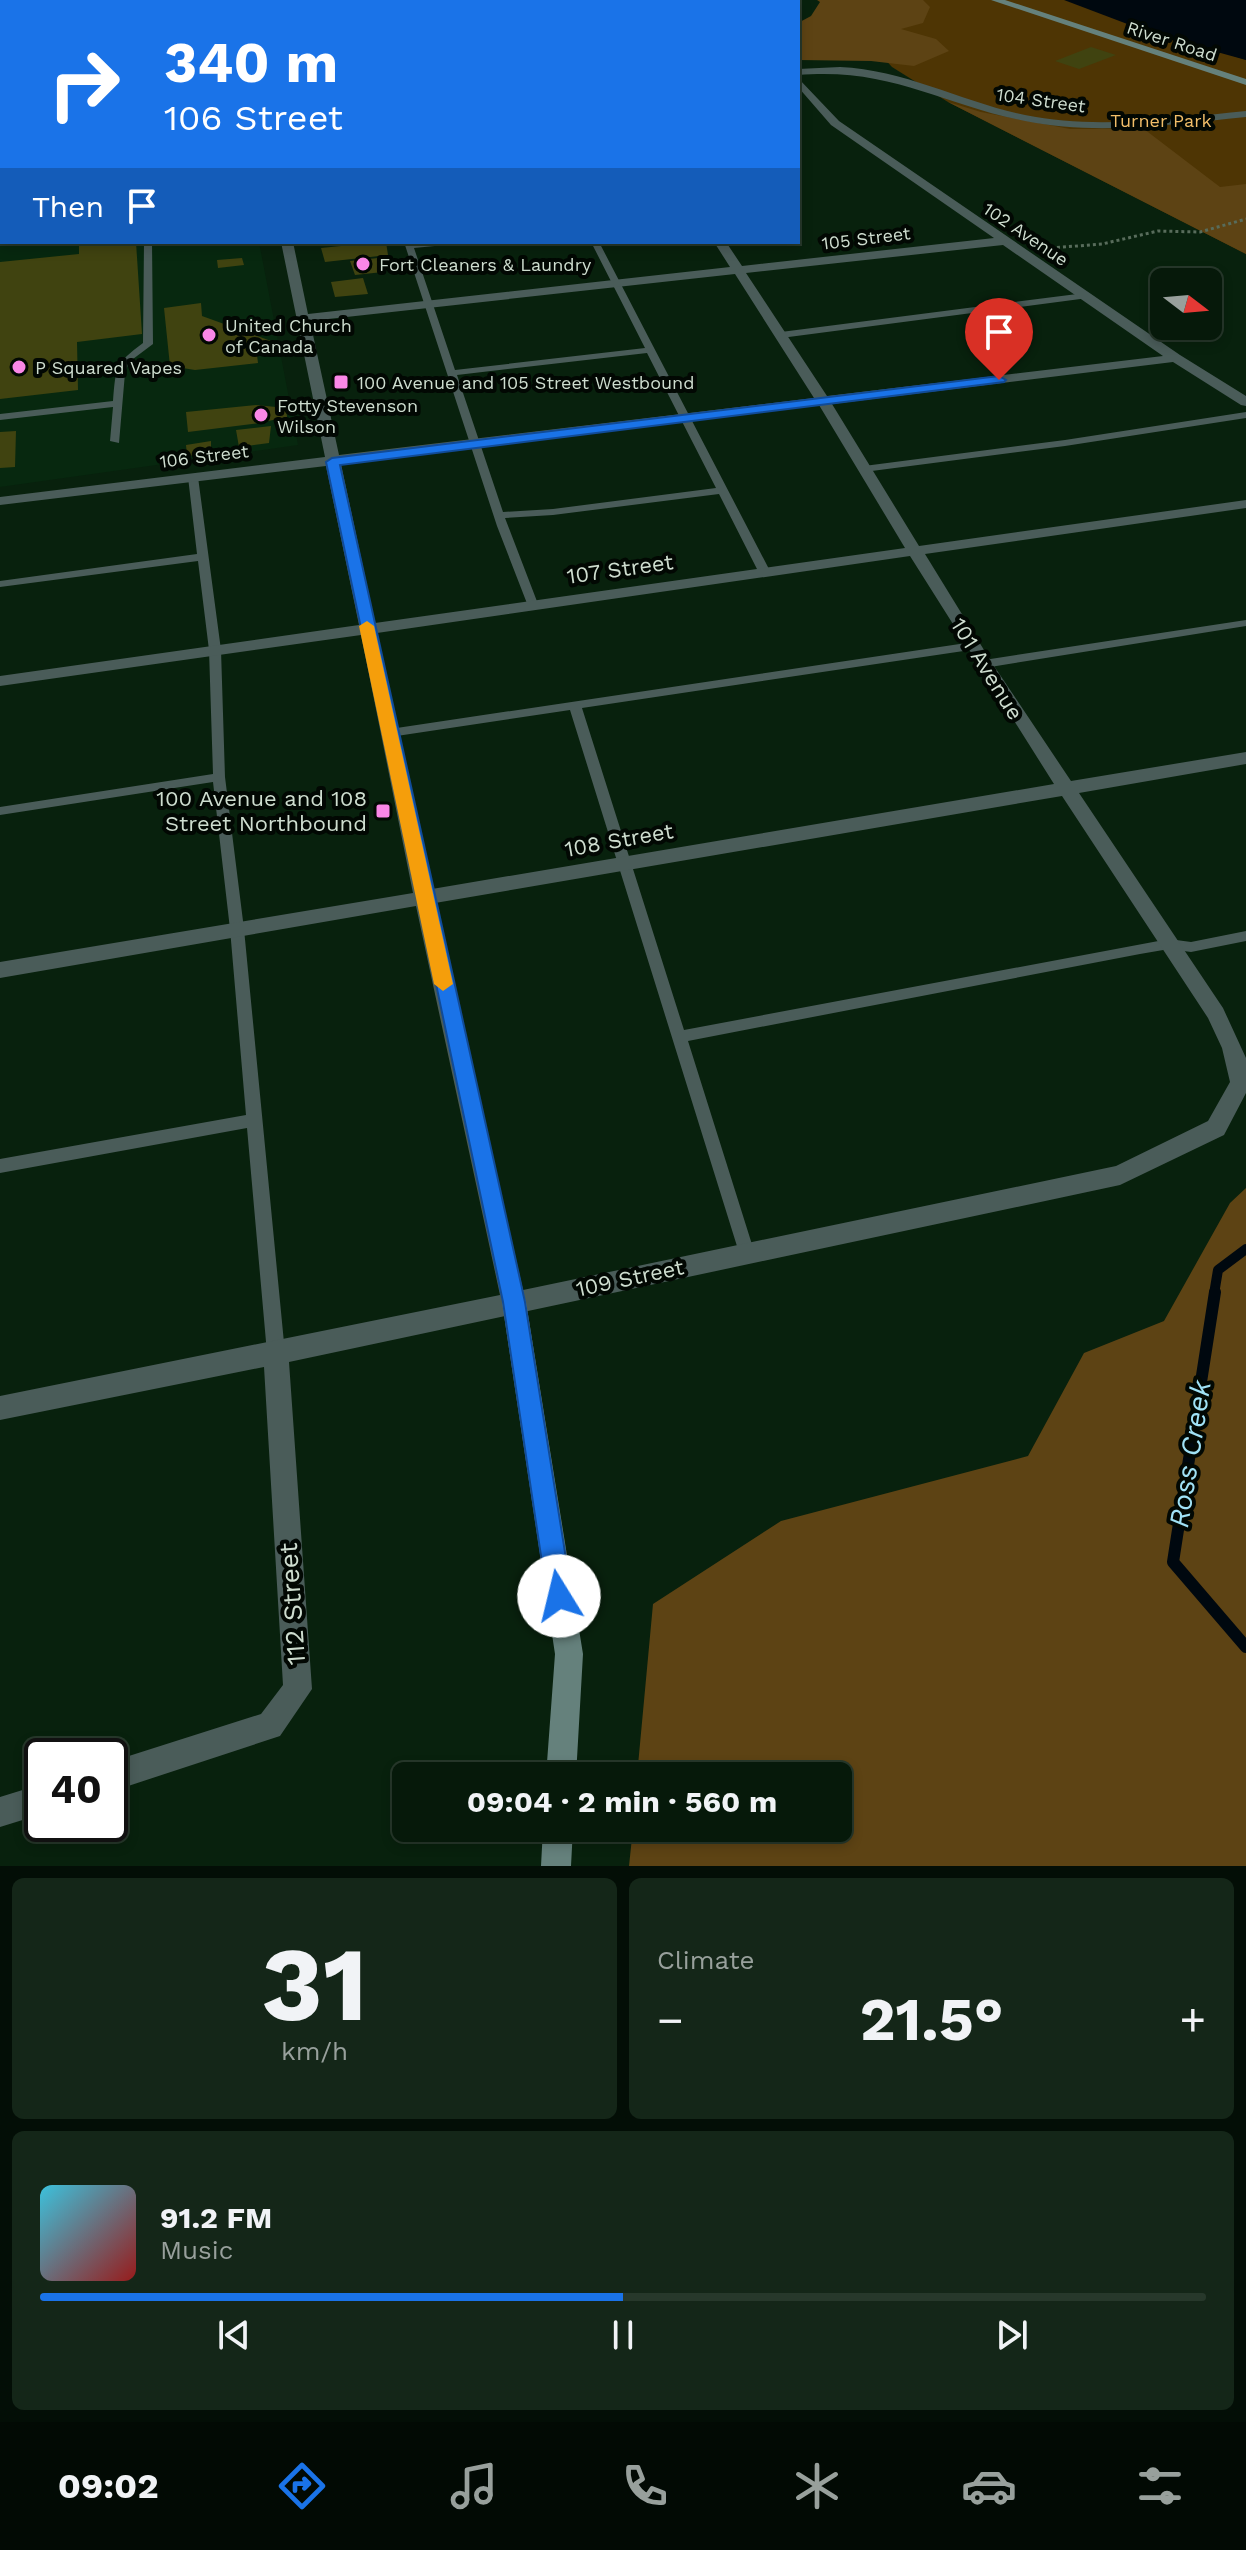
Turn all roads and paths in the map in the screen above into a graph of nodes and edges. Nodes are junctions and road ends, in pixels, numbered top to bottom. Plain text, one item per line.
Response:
1 (996, 0) edge
2 (800, 72) edge
3 (1246, 82) edge
4 (800, 84) edge
5 (1246, 114) edge
6 (1246, 219) edge
7 (1003, 241) junction
8 (148, 244) edge
9 (287, 244) edge
10 (409, 244) edge
11 (596, 244) edge
12 (721, 244) edge
13 (1024, 254) junction
14 (740, 271) junction
15 (616, 284) junction
16 (1085, 296) junction
17 (429, 304) junction
18 (303, 318) junction
19 (781, 335) junction
20 (651, 350) junction
21 (1175, 358) junction
22 (453, 373) junction
23 (823, 401) junction
24 (1246, 402) edge
25 (118, 403) junction
26 (1246, 415) edge
27 (0, 417) edge
28 (687, 418) junction
29 (115, 441) dead end
30 (477, 444) junction
31 (332, 462) junction
32 (864, 469) junction
33 (193, 477) junction
34 (722, 490) junction
35 (0, 501) edge
36 (1246, 504) edge
37 (499, 515) junction
38 (913, 550) junction
39 (201, 557) junction
40 (764, 571) junction
41 (0, 584) edge
42 (532, 604) junction
43 (1246, 623) edge
44 (367, 627) junction
45 (973, 646) junction
46 (215, 650) junction
47 (984, 664) junction
48 (0, 681) edge
49 (575, 705) junction
50 (390, 733) junction
51 (1246, 758) edge
52 (219, 777) junction
53 (1065, 789) junction
54 (0, 811) edge
55 (623, 864) junction
56 (424, 898) junction
57 (237, 929) junction
58 (1246, 936) edge
59 (1169, 944) junction
60 (0, 970) edge
61 (678, 1037) junction
62 (1233, 1097) joint
63 (254, 1120) junction
64 (0, 1166) edge
65 (747, 1254) junction
66 (514, 1302) junction
67 (276, 1353) junction
68 (0, 1408) edge
69 (562, 1762) edge
70 (128, 1771) edge
71 (24, 1805) edge
72 (0, 1812) edge
73 (557, 1842) edge
74 (556, 1866) edge

1 - 3 street, River Road
2 - 5 street, 104 Street
4 - 7 street, 102 Avenue
6 - 13 path
7 - 13 street, 102 Avenue
7 - 14 street, 105 Street
8 - 25 lane
9 - 18 street
10 - 17 lane
11 - 15 lane
12 - 14 street, 101 Avenue
13 - 16 street, 102 Avenue
14 - 15 street, 105 Street
14 - 19 street, 101 Avenue
15 - 17 street, 105 Street
15 - 20 lane
16 - 19 lane
16 - 21 street, 102 Avenue
17 - 18 street, 105 Street
17 - 22 lane
18 - 31 street
19 - 23 street, 101 Avenue
20 - 22 lane
20 - 28 lane
21 - 23 street, 106 Street
21 - 24 street, 102 Avenue
22 - 30 lane
23 - 28 street, 106 Street
23 - 32 street, 101 Avenue
25 - 27 lane
25 - 29 lane
26 - 32 lane
28 - 30 street, 106 Street
28 - 34 lane
30 - 31 street, 106 Street
30 - 37 lane
31 - 33 street, 106 Street
31 - 44 street
32 - 38 street, 101 Avenue
33 - 35 street, 106 Street
33 - 39 lane
34 - 37 lane
34 - 40 lane
36 - 38 street, 107 Street
37 - 42 lane
38 - 40 street, 107 Street
38 - 45 street, 101 Avenue
39 - 41 lane
39 - 46 lane
40 - 42 street, 107 Street
42 - 44 street, 107 Street
43 - 47 lane
44 - 46 street, 107 Street
44 - 50 street
45 - 47 street, 101 Avenue
45 - 49 lane
46 - 48 street, 107 Street
46 - 52 lane
47 - 53 street, 101 Avenue
49 - 50 lane
49 - 55 lane
50 - 56 street
51 - 53 street, 108 Street
52 - 54 lane
52 - 57 lane
53 - 55 street, 108 Street
53 - 59 street, 101 Avenue
55 - 56 street, 108 Street
55 - 61 lane
56 - 57 street, 108 Street
56 - 66 street
57 - 60 street, 108 Street
57 - 63 lane
58 - 59 lane
59 - 61 lane
59 - 62 street, 101 Avenue
61 - 65 lane
62 - 65 street, 109 Street
63 - 64 lane
63 - 67 lane
65 - 66 street, 109 Street
66 - 67 street, 109 Street
66 - 69 street
67 - 68 street, 109 Street
67 - 70 street, 112 Street
71 - 72 street
73 - 74 street

